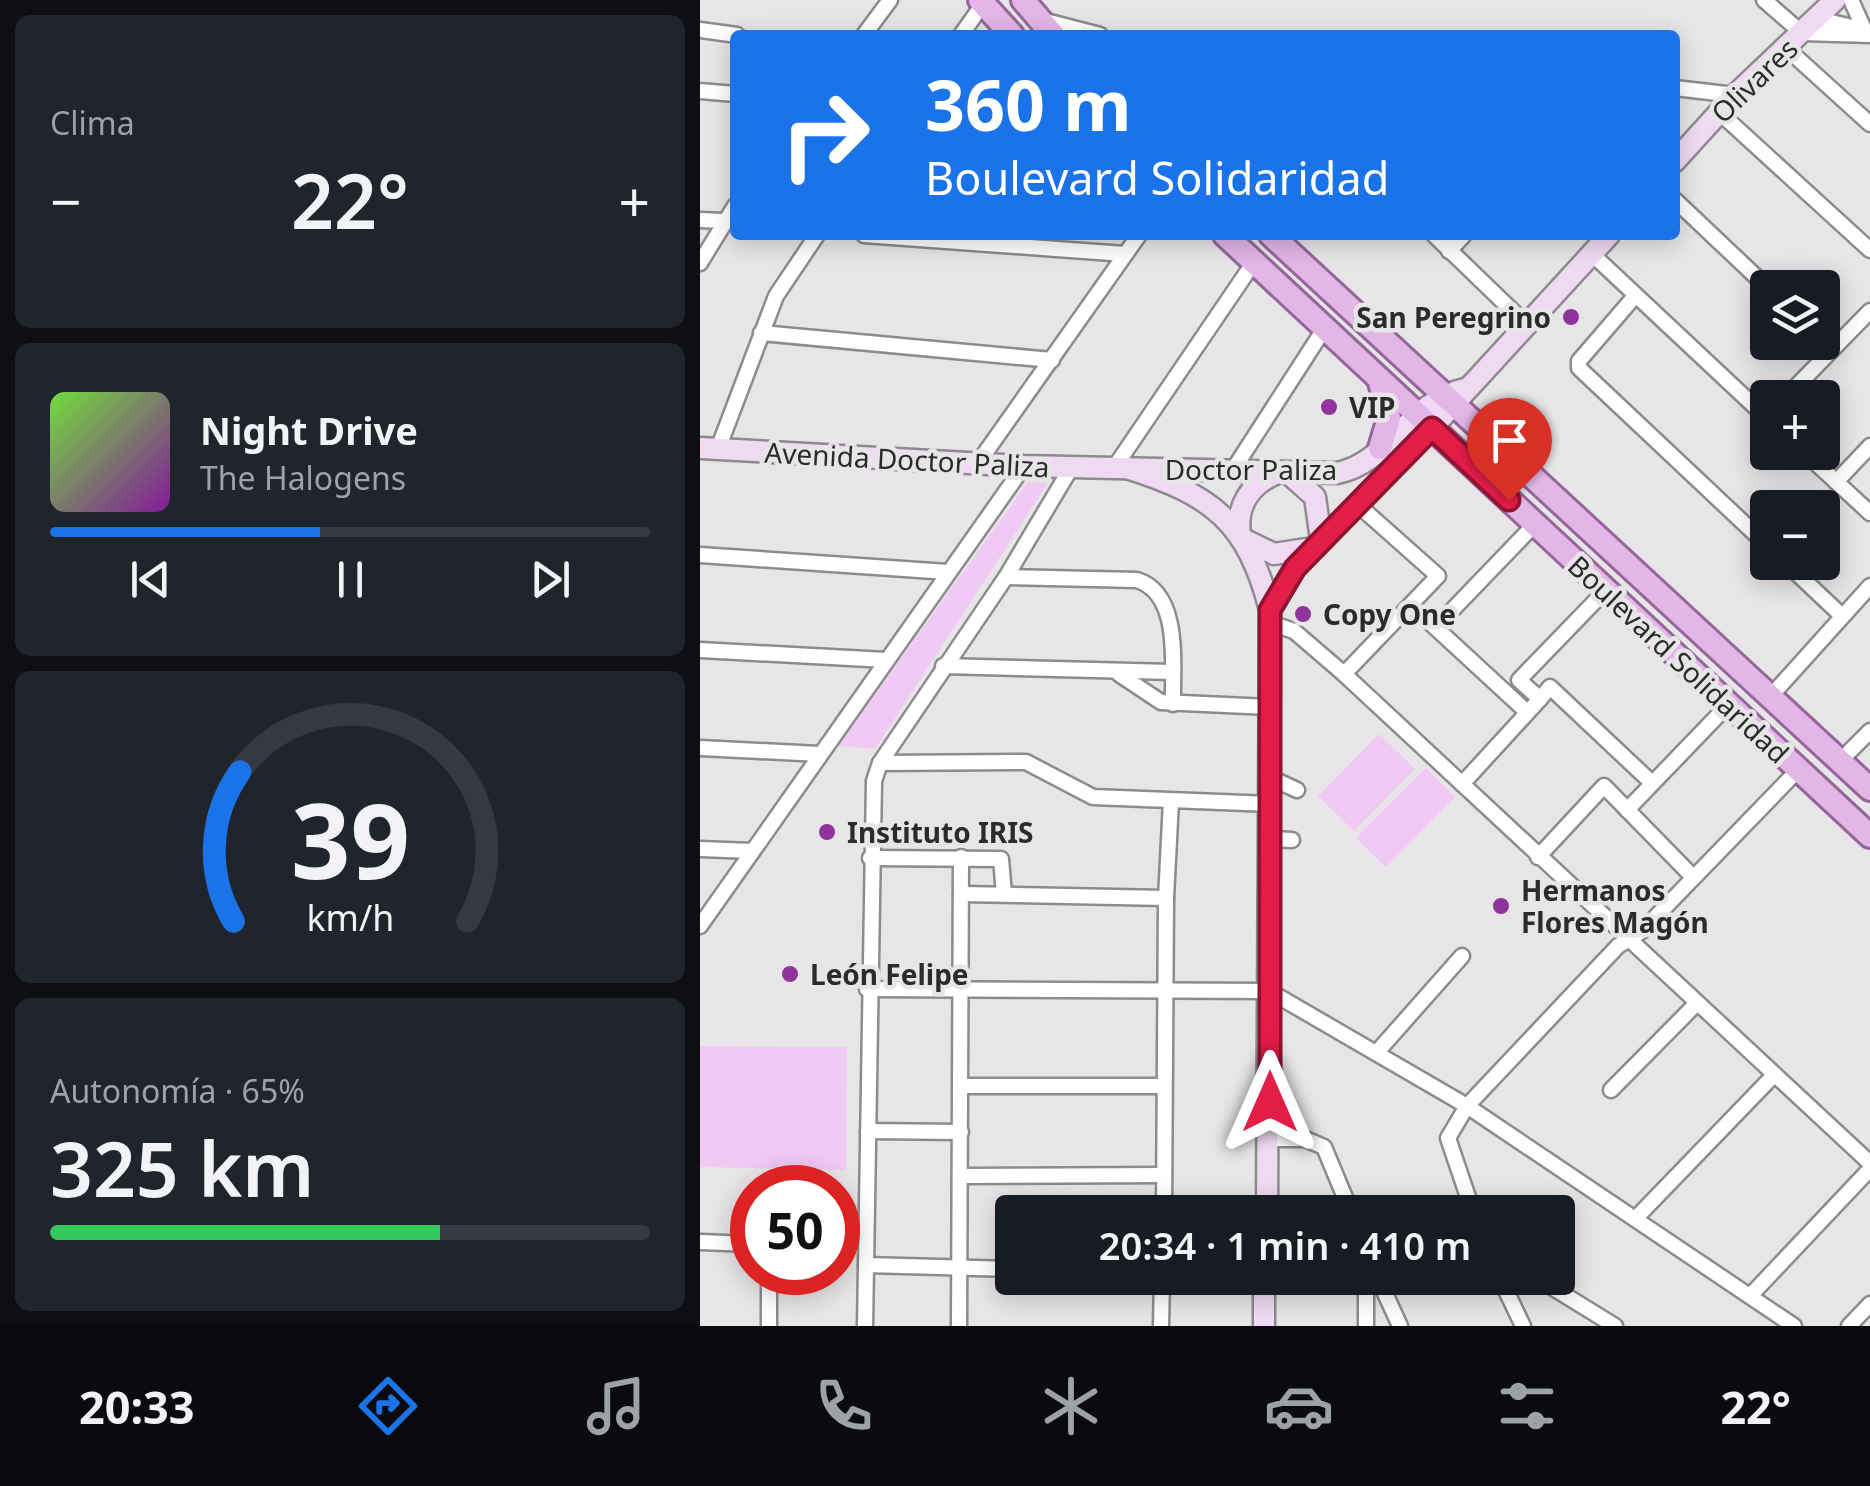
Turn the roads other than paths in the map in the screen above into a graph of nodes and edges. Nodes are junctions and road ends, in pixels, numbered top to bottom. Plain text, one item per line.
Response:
1 (890, 0) edge
2 (1764, 0) edge
3 (1834, 0) edge
4 (1851, 0) edge
5 (981, 2) edge
6 (1038, 18) edge
7 (1819, 19) junction
8 (700, 30) edge
9 (868, 30) edge
10 (965, 30) edge
11 (1007, 30) edge
12 (1082, 30) edge
13 (1868, 32) edge
14 (730, 34) edge
15 (1794, 40) junction
16 (1680, 89) edge
17 (700, 92) edge
18 (730, 94) edge
19 (1735, 95) junction
20 (1720, 113) junction
21 (1870, 124) edge
22 (1680, 156) edge
23 (1680, 205) edge
24 (730, 213) edge
25 (700, 220) edge
26 (724, 221) junction
27 (813, 240) edge
28 (947, 240) edge
29 (1072, 240) edge
30 (1135, 240) edge
31 (1230, 240) edge
32 (1277, 240) edge
33 (1439, 240) edge
34 (1459, 240) edge
35 (1605, 240) edge
36 (1081, 248) junction
37 (1450, 250) junction
38 (1870, 250) edge
39 (1125, 254) junction
40 (1592, 254) junction
41 (1254, 262) junction
42 (700, 263) edge
43 (1750, 271) edge
44 (1635, 296) junction
45 (1870, 310) edge
46 (1525, 323) junction
47 (1326, 326) junction
48 (761, 333) junction
49 (1840, 334) edge
50 (1052, 360) junction
51 (1815, 360) edge
52 (1379, 378) junction
53 (1800, 380) edge
54 (1452, 396) junction
55 (1750, 402) edge
56 (1425, 421) junction
57 (1870, 446) edge
58 (1380, 448) junction
59 (709, 449) edge
60 (978, 464) junction
61 (1024, 466) junction
62 (1071, 468) junction
63 (1120, 468) junction
64 (1233, 470) junction
65 (1823, 470) edge
66 (1283, 474) junction
67 (1836, 482) junction
68 (1356, 504) junction
69 (1870, 513) edge
70 (1535, 524) junction
71 (1750, 529) edge
72 (1243, 537) junction
73 (1318, 544) junction
74 (700, 555) edge
75 (948, 572) junction
76 (1006, 577) junction
77 (1804, 580) edge
78 (1870, 586) edge
79 (1598, 598) junction
80 (1412, 606) junction
81 (1841, 615) junction
82 (1270, 616) junction
83 (1436, 628) junction
84 (700, 650) edge
85 (886, 660) junction
86 (943, 666) junction
87 (1114, 672) junction
88 (1172, 672) junction
89 (1344, 674) junction
90 (1770, 697) junction
91 (1540, 698) junction
92 (1173, 704) junction
93 (1728, 704) junction
94 (1269, 707) junction
95 (1528, 712) junction
96 (1870, 731) edge
97 (700, 748) edge
98 (820, 754) junction
99 (1840, 761) junction
100 (880, 764) junction
101 (1798, 770) junction
102 (1271, 778) junction
103 (1462, 784) junction
104 (1652, 784) junction
105 (1870, 789) edge
106 (1297, 790) dead end
107 (1172, 801) junction
108 (1271, 804) junction
109 (1627, 810) junction
110 (1870, 836) edge
111 (700, 848) edge
112 (752, 852) junction
113 (962, 857) junction
114 (1538, 857) junction
115 (870, 858) junction
116 (1693, 877) junction
117 (961, 894) junction
118 (1004, 894) junction
119 (1166, 898) junction
120 (700, 926) edge
121 (1626, 939) junction
122 (1462, 956) dead end
123 (867, 988) junction
124 (962, 989) junction
125 (1165, 991) junction
126 (1269, 991) junction
127 (1696, 1004) junction
128 (1378, 1050) junction
129 (1774, 1075) junction
130 (962, 1086) junction
131 (1163, 1086) junction
132 (1612, 1090) dead end
133 (1466, 1106) junction
134 (868, 1131) junction
135 (961, 1132) junction
136 (1270, 1139) junction
137 (1870, 1166) edge
138 (962, 1176) junction
139 (1164, 1176) junction
140 (1164, 1195) edge
141 (1268, 1195) edge
142 (1344, 1195) edge
143 (1466, 1195) edge
144 (1635, 1219) junction
145 (700, 1242) edge
146 (730, 1243) edge
147 (866, 1265) junction
148 (960, 1270) junction
149 (995, 1270) edge
150 (769, 1295) edge
151 (1162, 1295) edge
152 (1264, 1295) edge
153 (1366, 1295) edge
154 (1386, 1295) edge
155 (1508, 1295) edge
156 (1565, 1295) edge
157 (1750, 1296) junction
158 (1870, 1304) edge
159 (769, 1326) edge
160 (865, 1326) edge
161 (959, 1326) edge
162 (1161, 1326) edge
163 (1264, 1326) edge
164 (1366, 1326) edge
165 (1400, 1326) edge
166 (1523, 1326) edge
167 (1615, 1326) edge
168 (1794, 1326) edge
169 (1849, 1326) edge

1 - 9 street
2 - 15 street
3 - 7 main road, Olivares
4 - 13 street
5 - 10 street
5 - 11 main road
6 - 12 street
7 - 13 street
7 - 15 main road, Olivares
8 - 14 street
13 - 15 street
15 - 19 main road, Olivares
15 - 21 street
16 - 19 street
17 - 18 street
19 - 20 main road, Olivares
20 - 22 main road, Olivares
20 - 38 street
23 - 43 street
24 - 26 street
25 - 26 street
26 - 42 street
27 - 48 street
28 - 36 street
29 - 36 street
30 - 39 street
31 - 41 main road, Boulevard Solidaridad
32 - 54 main road, Boulevard Solidaridad
33 - 37 street
34 - 37 street
35 - 40 main road
36 - 39 street
37 - 46 street
39 - 50 street
40 - 44 street
40 - 46 main road
41 - 47 main road, Boulevard Solidaridad
41 - 63 street
44 - 55 street
44 - 71 street
45 - 49 street
46 - 54 main road
47 - 52 main road, Boulevard Solidaridad
47 - 64 street
48 - 50 street
48 - 59 street
50 - 60 street
51 - 53 street
52 - 56 main road, Boulevard Solidaridad
52 - 58 main road
54 - 56 main road
54 - 90 main road, Boulevard Solidaridad
56 - 58 main road, Doctor Paliza
56 - 68 main road
56 - 70 main road, Boulevard Solidaridad
57 - 67 street
58 - 66 main road, Doctor Paliza
59 - 60 main road, Avenida Doctor Paliza
60 - 61 main road, Avenida Doctor Paliza
61 - 62 main road, Avenida Doctor Paliza
61 - 75 street
62 - 63 main road, Avenida Doctor Paliza
62 - 76 street
63 - 64 main road, Doctor Paliza
63 - 72 main road
64 - 66 main road, Doctor Paliza
65 - 67 street
66 - 72 main road
66 - 73 main road
67 - 69 street
68 - 73 main road
68 - 80 street
70 - 79 main road, Boulevard Solidaridad
70 - 83 street
72 - 73 main road
72 - 82 main road
73 - 82 main road
74 - 75 street
75 - 85 street
76 - 86 street
76 - 88 street
77 - 81 street
78 - 81 street
79 - 91 street
79 - 93 main road, Boulevard Solidaridad
80 - 83 street
80 - 89 street
81 - 90 street
82 - 89 street
82 - 94 main road
83 - 95 street
84 - 85 street
85 - 98 street
86 - 87 street
86 - 100 street
87 - 88 street
87 - 92 street
88 - 92 street
89 - 103 street
90 - 99 main road, Boulevard Solidaridad
91 - 95 street
91 - 104 street
92 - 94 street
93 - 101 main road, Boulevard Solidaridad
93 - 104 street
94 - 102 main road
95 - 103 street
96 - 99 street
97 - 98 street
98 - 112 street
99 - 105 main road, Boulevard Solidaridad
100 - 107 street
100 - 115 street
101 - 110 main road, Boulevard Solidaridad
101 - 116 street
102 - 106 street
102 - 108 main road
103 - 114 street
104 - 109 street
107 - 108 street
107 - 119 street
108 - 126 main road
109 - 114 street
109 - 116 street
111 - 112 street
112 - 120 street
113 - 115 street
113 - 117 street
113 - 118 street
114 - 121 street
115 - 123 street
116 - 121 street
117 - 118 street
117 - 124 street
118 - 119 street
119 - 125 street
121 - 127 street
121 - 133 street
122 - 128 street
123 - 124 street
123 - 134 street
124 - 125 street
124 - 130 street
125 - 126 street
125 - 131 street
126 - 128 street
126 - 136 main road
127 - 129 street
127 - 132 street
128 - 133 street
129 - 137 street
129 - 144 street
130 - 131 street
130 - 135 street
131 - 139 street
133 - 143 street
133 - 144 street
134 - 135 street
134 - 147 street
135 - 138 street
136 - 141 main road
136 - 142 street
137 - 157 street
138 - 139 street
138 - 148 street
139 - 140 street
144 - 157 street
145 - 146 street
147 - 148 street
147 - 160 street
148 - 149 street
148 - 161 street
150 - 159 street
151 - 162 street
152 - 163 main road
153 - 164 street
154 - 165 street
155 - 166 street
156 - 167 street
157 - 168 street
158 - 169 street

